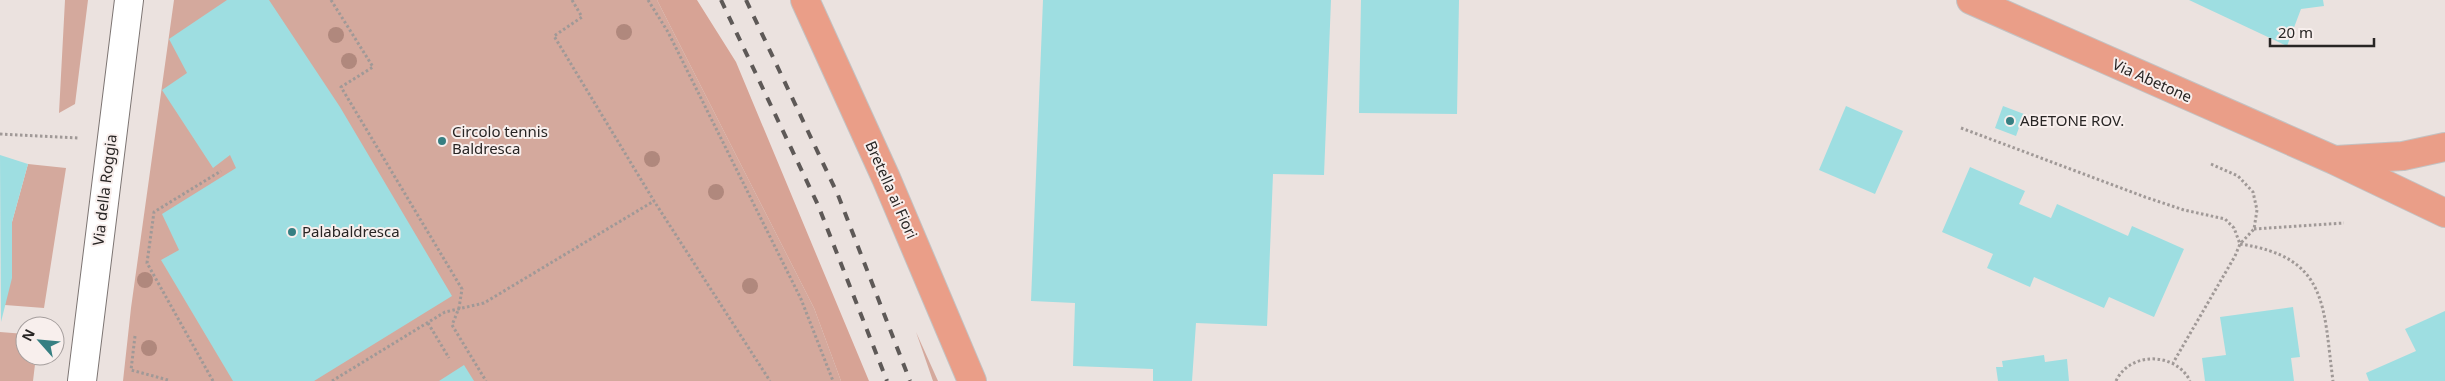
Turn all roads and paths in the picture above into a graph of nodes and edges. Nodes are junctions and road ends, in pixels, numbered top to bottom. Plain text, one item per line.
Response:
1 (129, 0) edge
2 (331, 0) edge
3 (572, 0) edge
4 (648, 0) edge
5 (805, 0) edge
6 (1971, 0) edge
7 (1961, 128) dead end
8 (0, 134) edge
9 (86, 138) dead end
10 (2445, 147) edge
11 (2334, 160) junction
12 (2211, 164) dead end
13 (221, 171) dead end
14 (654, 201) junction
15 (2445, 213) edge
16 (2344, 222) dead end
17 (2254, 229) junction
18 (2240, 244) junction
19 (459, 308) junction
20 (428, 323) junction
21 (135, 336) dead end
22 (449, 358) dead end
23 (2173, 363) junction
24 (168, 380) edge
25 (82, 381) edge
26 (213, 381) edge
27 (332, 381) edge
28 (486, 381) edge
29 (770, 381) edge
30 (833, 381) edge
31 (972, 381) edge
32 (2116, 381) edge
33 (2190, 381) edge
34 (2333, 381) edge

1 - 25 lane, Via della Roggia
2 - 19 path
3 - 14 path
4 - 30 path
5 - 31 main road, Bretella ai Fiori
6 - 11 main road, Via Abetone
7 - 18 path
8 - 9 path
10 - 11 main road
11 - 15 main road, Via Abetone
12 - 17 path
13 - 26 path
14 - 19 path
14 - 29 path
16 - 17 path
17 - 18 path
18 - 23 path
18 - 34 path
19 - 20 path
19 - 28 path
20 - 22 path
20 - 27 path
21 - 24 path
23 - 32 path
23 - 33 path

